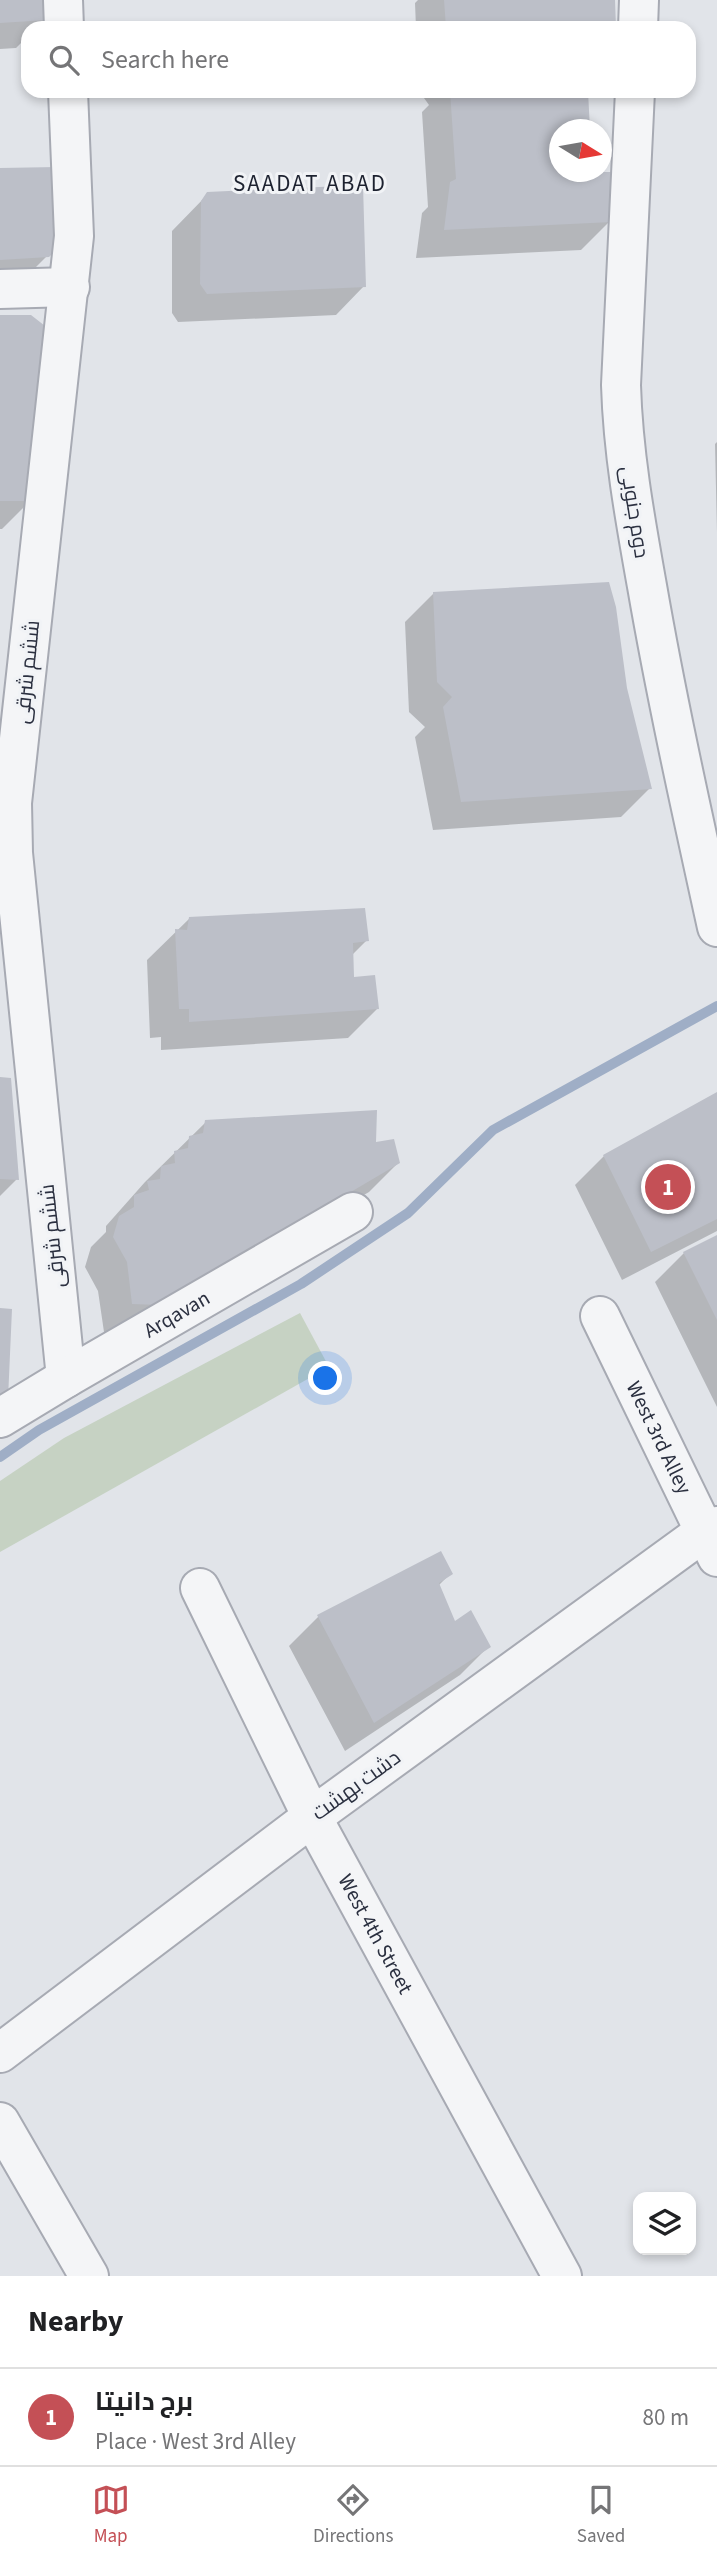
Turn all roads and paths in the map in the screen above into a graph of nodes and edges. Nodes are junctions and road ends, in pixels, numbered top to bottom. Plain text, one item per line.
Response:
1 (63, 0) edge
2 (639, 0) edge
3 (64, 21) edge
4 (638, 21) edge
5 (68, 98) edge
6 (635, 98) edge
7 (70, 287) junction
8 (0, 289) edge
9 (717, 927) edge
10 (353, 1212) dead end
11 (600, 1317) dead end
12 (66, 1378) junction
13 (0, 1418) edge
14 (713, 1538) edge
15 (200, 1588) dead end
16 (312, 1817) junction
17 (0, 2053) edge
18 (0, 2122) edge
19 (89, 2276) edge
20 (562, 2276) edge

1 - 3 street
2 - 4 street
5 - 7 street, ششم شرقی
6 - 9 street, دوم جنوبی
7 - 8 street
7 - 12 street, ششم شرقی
10 - 12 street, Arqavan
11 - 14 street, West 3rd Alley
12 - 13 street, Arqavan
14 - 16 street, دشت بهشت
15 - 16 street, West 4th Street
16 - 17 street, دشت بهشت
16 - 20 street, West 4th Street
18 - 19 street

